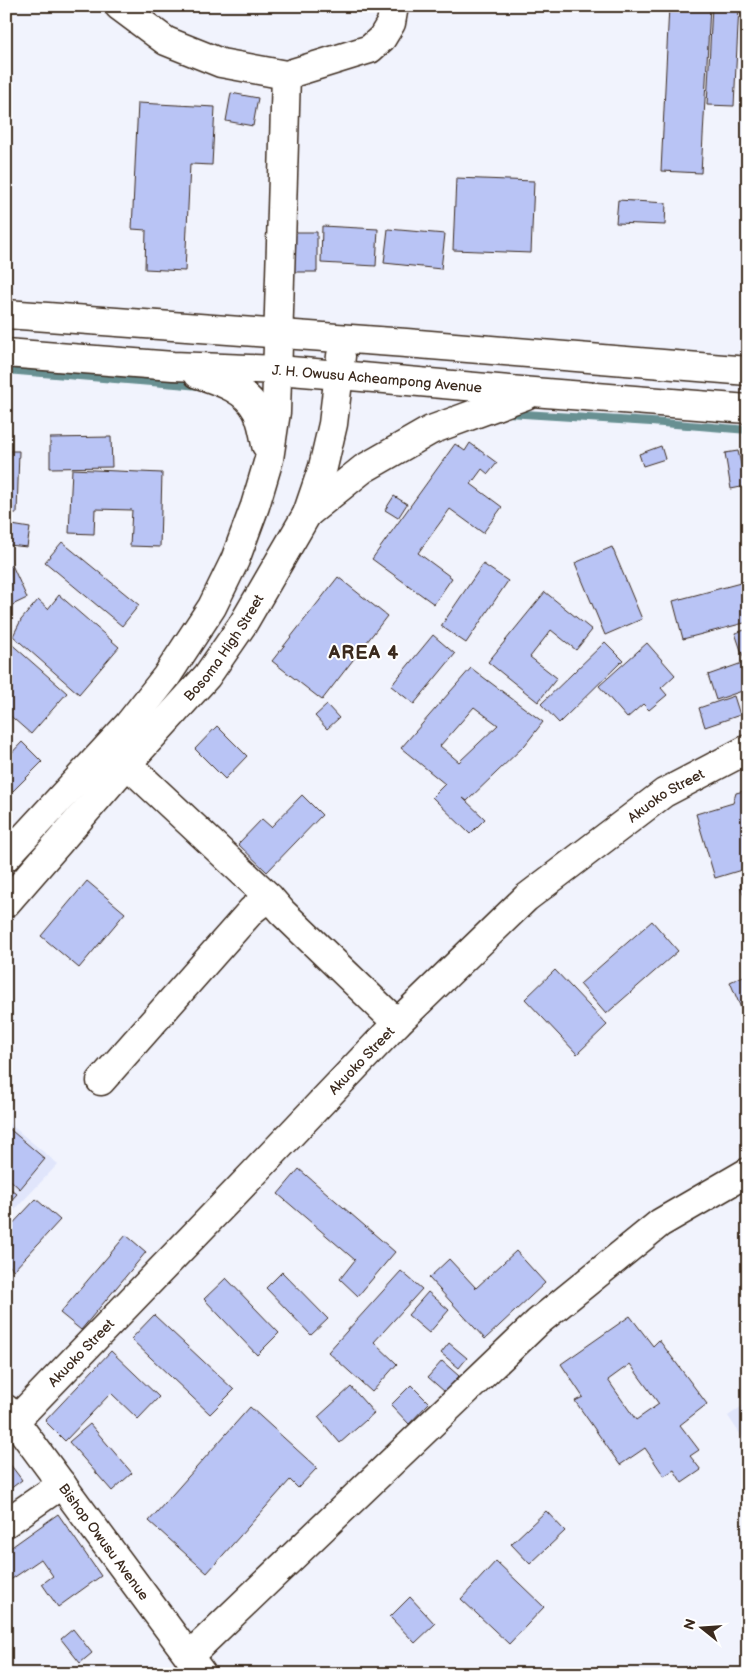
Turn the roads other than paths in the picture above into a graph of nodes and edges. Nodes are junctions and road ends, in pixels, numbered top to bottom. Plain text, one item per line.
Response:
1 (118, 6) edge
2 (394, 6) edge
3 (286, 75) junction
4 (6, 314) edge
5 (279, 334) junction
6 (342, 339) junction
7 (6, 353) edge
8 (173, 366) junction
9 (278, 370) junction
10 (748, 371) edge
11 (339, 375) junction
12 (533, 392) junction
13 (748, 410) edge
14 (269, 459) junction
15 (307, 514) junction
16 (748, 748) edge
17 (127, 764) junction
18 (6, 857) edge
19 (269, 897) junction
20 (6, 903) edge
21 (397, 1023) junction
22 (100, 1081) dead end
23 (748, 1172) edge
24 (11, 1415) edge
25 (62, 1484) junction
26 (6, 1523) edge
27 (195, 1665) edge

1 - 3 street
2 - 3 street
3 - 5 street, Bosoma High Street
4 - 5 street
5 - 6 street
5 - 9 street, Bosoma High Street
6 - 10 street
6 - 11 street, Bosoma High Street
7 - 8 street, J. H. Owusu Acheampong Avenue
8 - 9 street, J. H. Owusu Acheampong Avenue
8 - 14 street
9 - 11 street, J. H. Owusu Acheampong Avenue
9 - 14 street, Bosoma High Street
11 - 12 street, J. H. Owusu Acheampong Avenue
11 - 15 street, Bosoma High Street
12 - 13 street, J. H. Owusu Acheampong Avenue
12 - 15 street
14 - 18 street, Bosoma High Street
15 - 17 street, Bosoma High Street
16 - 21 street, Akuoko Street
17 - 19 street
17 - 20 street, Bosoma High Street
19 - 21 street
19 - 22 street
21 - 24 street, Akuoko Street
23 - 27 street
24 - 25 street, Bishop Owusu Avenue
25 - 26 street
25 - 27 street, Bishop Owusu Avenue

